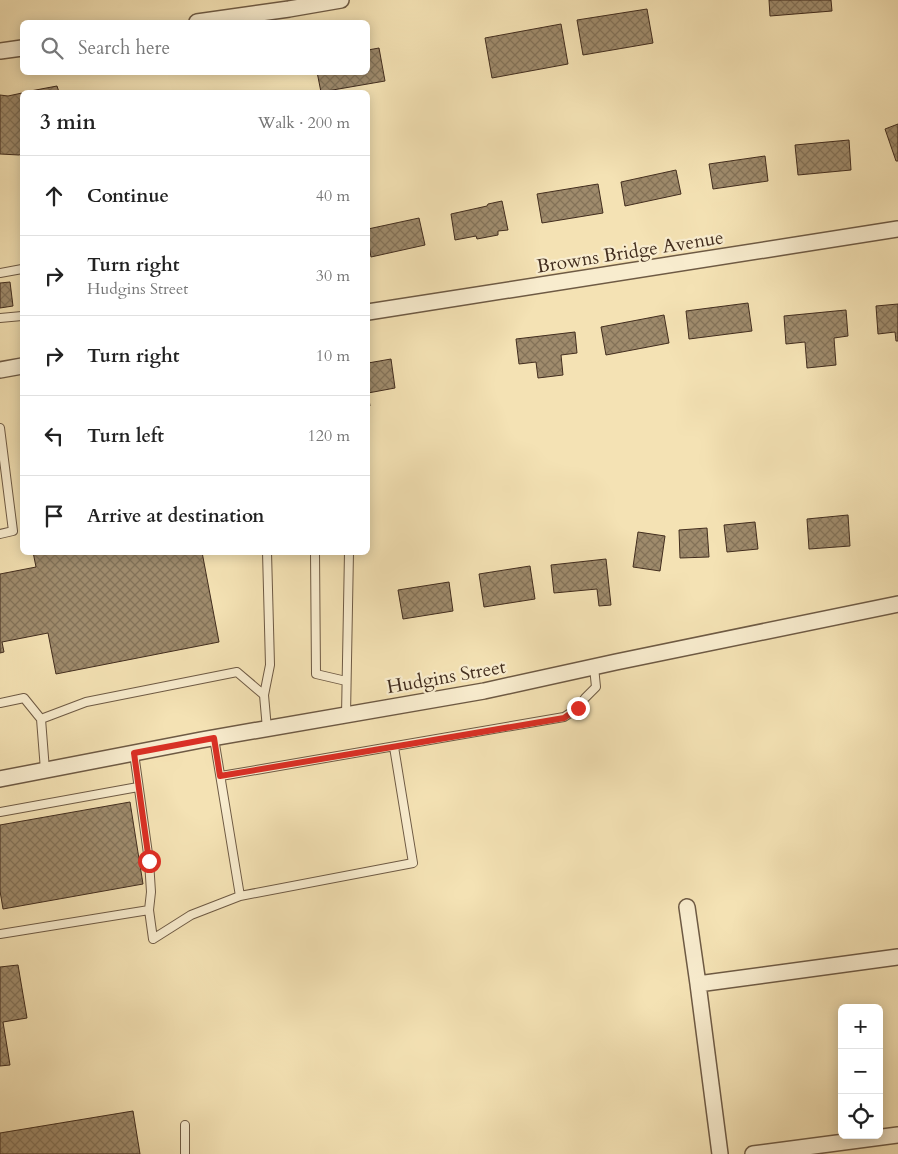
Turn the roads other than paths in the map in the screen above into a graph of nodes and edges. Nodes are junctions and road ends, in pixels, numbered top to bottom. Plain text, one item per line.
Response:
1 (341, 0) edge
2 (210, 20) edge
3 (20, 48) edge
4 (0, 51) edge
5 (898, 229) edge
6 (20, 269) edge
7 (0, 273) edge
8 (370, 312) edge
9 (20, 316) edge
10 (0, 318) edge
11 (20, 366) edge
12 (0, 370) edge
13 (0, 428) edge
14 (0, 534) edge
15 (267, 555) edge
16 (315, 555) edge
17 (349, 555) edge
18 (898, 604) edge
19 (594, 666) junction
20 (346, 681) junction
21 (264, 695) junction
22 (0, 703) edge
23 (346, 715) junction
24 (40, 719) junction
25 (267, 728) junction
26 (214, 738) junction
27 (394, 747) junction
28 (134, 753) junction
29 (45, 770) junction
30 (220, 776) junction
31 (0, 779) edge
32 (138, 787) junction
33 (0, 812) edge
34 (240, 896) junction
35 (687, 907) dead end
36 (149, 910) junction
37 (0, 934) edge
38 (898, 957) edge
39 (698, 984) junction
40 (185, 1125) dead end
41 (898, 1135) edge
42 (185, 1154) edge
43 (720, 1154) edge
44 (753, 1154) edge

1 - 2 street
3 - 4 street
5 - 8 street, Browns Bridge Avenue
6 - 7 lane
9 - 10 lane
11 - 12 street
13 - 14 lane
15 - 21 lane
16 - 20 lane
17 - 20 lane
18 - 19 street, Hudgins Street
19 - 23 street, Hudgins Street
19 - 27 lane
20 - 23 lane
21 - 24 lane
21 - 25 lane
22 - 24 lane
23 - 25 street, Hudgins Street
24 - 29 lane
25 - 26 street, Hudgins Street
26 - 28 street, Hudgins Street
26 - 30 lane
27 - 30 lane
27 - 34 lane
28 - 29 street, Hudgins Street
28 - 32 lane
29 - 31 street, Hudgins Street
30 - 34 lane
32 - 33 lane
32 - 36 lane
34 - 36 lane
35 - 39 street
36 - 37 lane
38 - 39 street
39 - 43 street
40 - 42 lane
41 - 44 street

